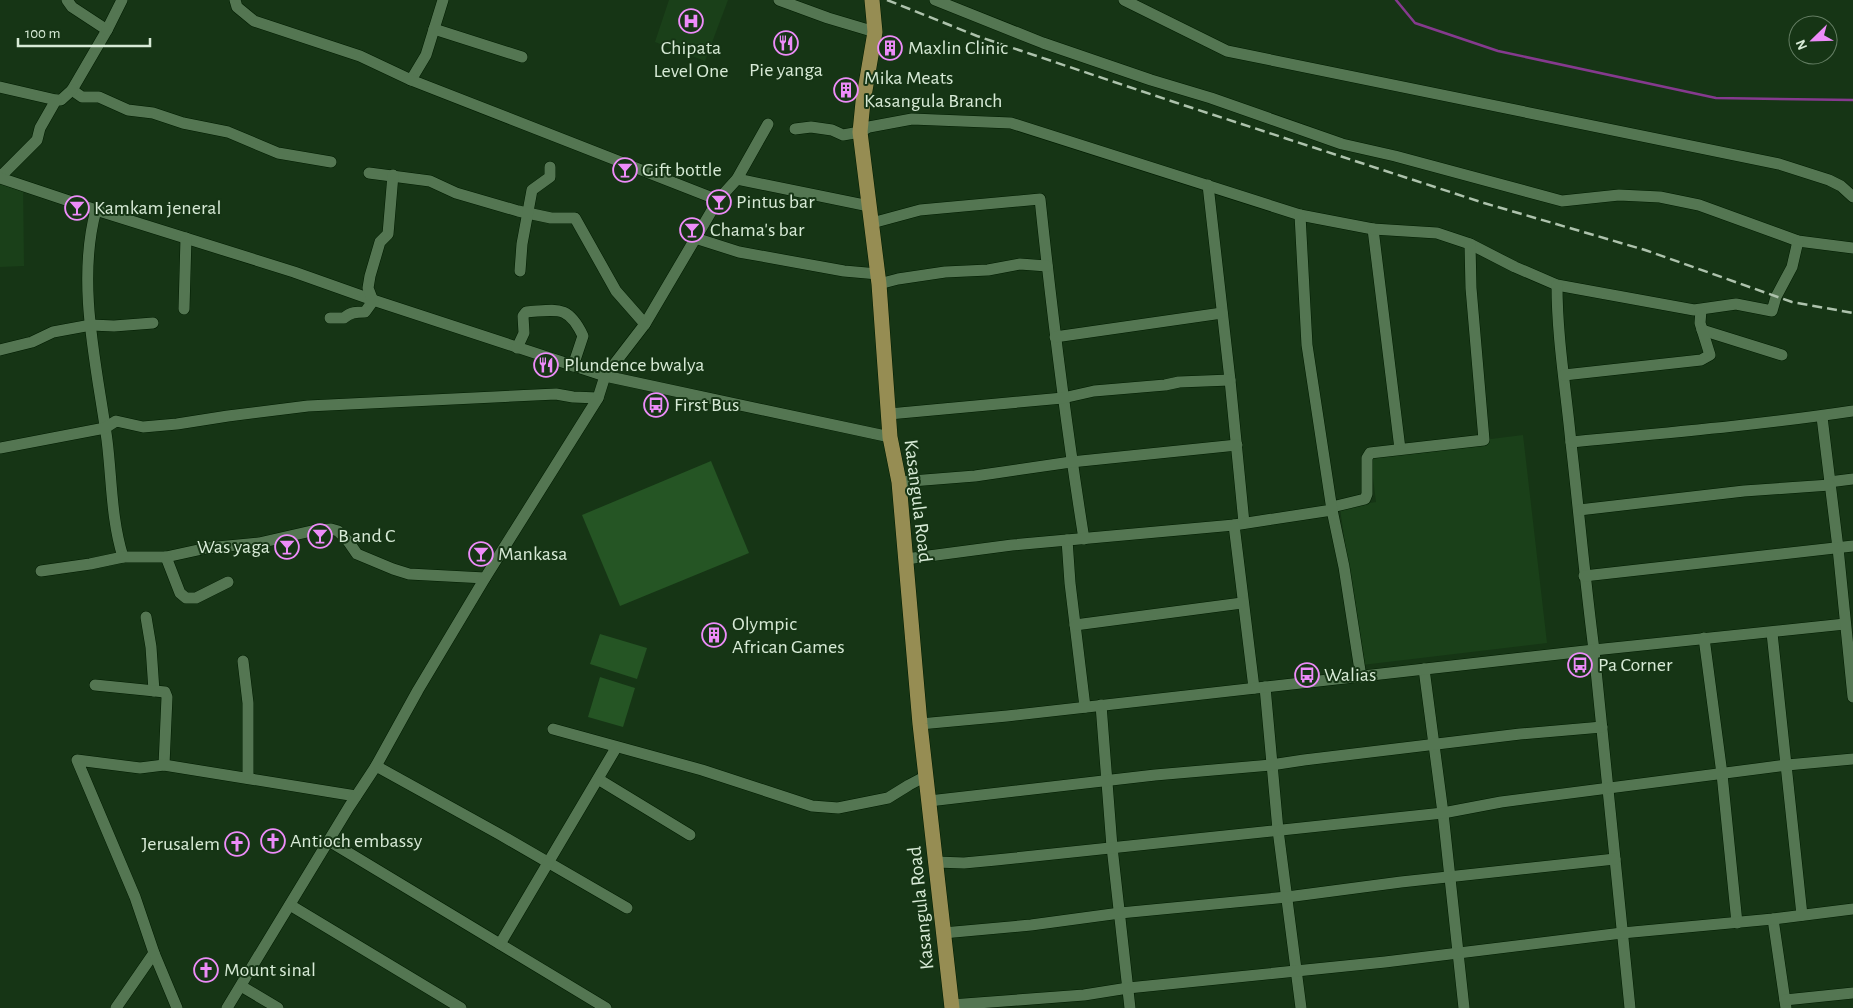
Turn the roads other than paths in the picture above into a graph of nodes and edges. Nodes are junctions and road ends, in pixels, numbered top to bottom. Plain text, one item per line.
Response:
1 (67, 0) edge
2 (122, 0) edge
3 (235, 0) edge
4 (443, 0) edge
5 (779, 0) edge
6 (872, 0) edge
7 (935, 0) edge
8 (1124, 0) edge
9 (107, 30) junction
10 (434, 30) junction
11 (876, 32) junction
12 (522, 56) dead end
13 (412, 80) junction
14 (0, 87) edge
15 (72, 90) junction
16 (56, 100) junction
17 (768, 124) dead end
18 (795, 129) dead end
19 (860, 132) junction
20 (331, 162) dead end
21 (550, 167) dead end
22 (369, 173) dead end
23 (393, 175) junction
24 (0, 178) edge
25 (737, 179) junction
26 (1208, 185) junction
27 (1853, 197) edge
28 (718, 200) junction
29 (869, 206) junction
30 (96, 210) junction
31 (528, 213) junction
32 (1300, 215) junction
33 (872, 223) junction
34 (1374, 229) junction
35 (186, 238) junction
36 (695, 238) junction
37 (1798, 241) junction
38 (1470, 244) junction
39 (1853, 248) edge
40 (1048, 266) junction
41 (520, 271) dead end
42 (879, 279) junction
43 (1557, 285) junction
44 (373, 300) junction
45 (184, 309) dead end
46 (1701, 310) junction
47 (1222, 313) junction
48 (330, 318) dead end
49 (152, 322) dead end
50 (645, 324) junction
51 (91, 325) junction
52 (1702, 330) junction
53 (1055, 337) junction
54 (517, 348) junction
55 (0, 350) edge
56 (1782, 355) dead end
57 (573, 366) junction
58 (1564, 375) junction
59 (605, 376) junction
60 (1230, 380) junction
61 (598, 398) junction
62 (1064, 398) junction
63 (1853, 411) edge
64 (889, 414) junction
65 (1822, 417) junction
66 (105, 428) junction
67 (890, 438) junction
68 (1571, 442) junction
69 (1237, 445) junction
70 (0, 448) edge
71 (1400, 448) junction
72 (1071, 462) junction
73 (1853, 479) edge
74 (899, 482) junction
75 (1830, 483) junction
76 (1332, 509) junction
77 (1579, 510) junction
78 (1239, 524) junction
79 (1084, 539) junction
80 (1067, 540) junction
81 (1853, 546) edge
82 (1838, 548) junction
83 (122, 557) junction
84 (166, 557) junction
85 (906, 559) junction
86 (41, 571) dead end
87 (1584, 576) junction
88 (485, 578) junction
89 (228, 582) dead end
90 (1242, 602) junction
91 (146, 617) dead end
92 (1848, 621) edge
93 (1075, 625) junction
94 (1772, 633) junction
95 (1704, 638) junction
96 (1594, 650) junction
97 (243, 661) dead end
98 (1424, 669) junction
99 (1360, 677) junction
100 (95, 686) dead end
101 (1259, 688) junction
102 (154, 691) junction
103 (1853, 697) edge
104 (1101, 705) junction
105 (1085, 707) junction
106 (920, 724) junction
107 (1602, 727) junction
108 (553, 729) dead end
109 (1434, 744) junction
110 (616, 748) junction
111 (1853, 759) edge
112 (164, 765) junction
113 (1787, 765) junction
114 (376, 766) junction
115 (1271, 766) junction
116 (1722, 774) junction
117 (926, 776) junction
118 (248, 778) junction
119 (598, 779) junction
120 (1107, 780) junction
121 (1608, 788) junction
122 (356, 796) junction
123 (929, 801) junction
124 (1443, 813) junction
125 (1278, 830) junction
126 (690, 835) dead end
127 (329, 841) junction
128 (1112, 847) junction
129 (1615, 858) junction
130 (936, 862) junction
131 (548, 864) junction
132 (1450, 877) junction
133 (1287, 897) junction
134 (290, 905) junction
135 (627, 908) dead end
136 (1853, 908) edge
137 (1120, 912) junction
138 (1802, 915) junction
139 (1773, 919) junction
140 (1737, 922) junction
141 (943, 933) junction
142 (1622, 933) junction
143 (500, 944) junction
144 (154, 953) junction
145 (1458, 953) junction
146 (1297, 971) junction
147 (241, 986) junction
148 (1128, 988) junction
149 (1853, 993) edge
150 (1786, 1004) edge
151 (952, 1007) edge
152 (116, 1008) edge
153 (177, 1008) edge
154 (227, 1008) edge
155 (278, 1008) edge
156 (461, 1008) edge
157 (606, 1008) edge
158 (1130, 1008) edge
159 (1301, 1008) edge
160 (1464, 1008) edge
161 (1630, 1008) edge

1 - 9 street
2 - 9 street
3 - 13 street
4 - 10 street
5 - 11 street
6 - 11 main road, Kasangula Road
7 - 37 street
8 - 27 street
9 - 15 street
10 - 12 street
10 - 13 street
11 - 19 main road, Kasangula Road
13 - 28 street
14 - 16 street
15 - 16 street
15 - 20 street
16 - 24 street
17 - 25 street
18 - 19 street
19 - 26 street
19 - 29 main road, Kasangula Road
21 - 31 street
22 - 23 street
23 - 31 street
23 - 44 street
24 - 30 street
25 - 28 street
25 - 29 street
26 - 32 street
26 - 47 street
28 - 36 street
29 - 33 main road, Kasangula Road
30 - 35 street
30 - 51 street
31 - 41 street
31 - 50 street
32 - 34 street
32 - 76 street
33 - 40 street
33 - 42 main road, Kasangula Road
34 - 38 street
34 - 71 street
35 - 44 street
35 - 45 street
36 - 42 street
36 - 50 street
37 - 39 street
37 - 46 street
38 - 43 street
38 - 71 street
40 - 42 street
40 - 53 street
42 - 64 main road, Kasangula Road
43 - 46 street
43 - 58 street
44 - 48 street
44 - 54 street
46 - 52 street
47 - 53 street
47 - 60 street
49 - 51 street
50 - 59 street
51 - 55 street
51 - 66 street
52 - 56 street
52 - 58 street
53 - 62 street
54 - 57 street
54 - 57 street
57 - 59 street
58 - 68 street
59 - 61 street
59 - 67 street
60 - 62 street
60 - 69 street
61 - 66 street
61 - 88 street
62 - 64 street
62 - 72 street
63 - 65 street
64 - 67 main road, Kasangula Road
65 - 68 street
65 - 75 street
66 - 70 street
66 - 83 street
67 - 74 main road, Kasangula Road
68 - 77 street
69 - 72 street
69 - 78 street
71 - 76 street
72 - 74 street
72 - 79 street
73 - 75 street
74 - 85 main road, Kasangula Road
75 - 77 street
75 - 82 street
76 - 78 street
76 - 99 street
77 - 87 street
78 - 79 street
78 - 90 street
79 - 80 street
80 - 85 street
80 - 93 street
81 - 82 street
82 - 87 street
82 - 92 street
83 - 84 street
83 - 86 street
84 - 88 street
84 - 89 street
85 - 106 main road, Kasangula Road
87 - 96 street
88 - 114 street
90 - 93 street
90 - 101 street
91 - 102 street
92 - 94 street
92 - 103 street
93 - 105 street
94 - 95 street
94 - 113 street
95 - 96 street
95 - 116 street
96 - 98 street
96 - 107 street
97 - 118 street
98 - 99 street
98 - 109 street
99 - 101 street
100 - 102 street
101 - 104 street
101 - 115 street
102 - 112 street
104 - 105 street
104 - 120 street
105 - 106 street
106 - 117 main road, Kasangula Road
107 - 109 street
107 - 121 street
108 - 110 street
109 - 115 street
109 - 124 street
110 - 117 street
110 - 119 street
111 - 113 street
112 - 118 street
112 - 144 street
113 - 116 street
113 - 138 street
114 - 122 street
114 - 131 street
115 - 120 street
115 - 125 street
116 - 121 street
116 - 140 street
117 - 123 main road, Kasangula Road
118 - 122 street
119 - 126 street
119 - 131 street
120 - 123 street
120 - 128 street
121 - 124 street
121 - 129 street
122 - 127 street
123 - 130 main road, Kasangula Road
124 - 125 street
124 - 132 street
125 - 128 street
125 - 133 street
127 - 134 street
127 - 143 street
128 - 130 street
128 - 137 street
129 - 132 street
129 - 142 street
130 - 141 main road, Kasangula Road
131 - 135 street
131 - 143 street
132 - 133 street
132 - 145 street
133 - 137 street
133 - 146 street
134 - 147 street
134 - 156 street
136 - 138 street
137 - 141 street
137 - 148 street
138 - 139 street
139 - 140 street
139 - 150 street
140 - 142 street
141 - 151 main road, Kasangula Road
142 - 145 street
142 - 161 street
143 - 157 street
144 - 152 street
144 - 153 street
145 - 146 street
145 - 160 street
146 - 148 street
146 - 159 street
147 - 154 street
147 - 155 street
148 - 151 street
148 - 158 street
149 - 150 street

